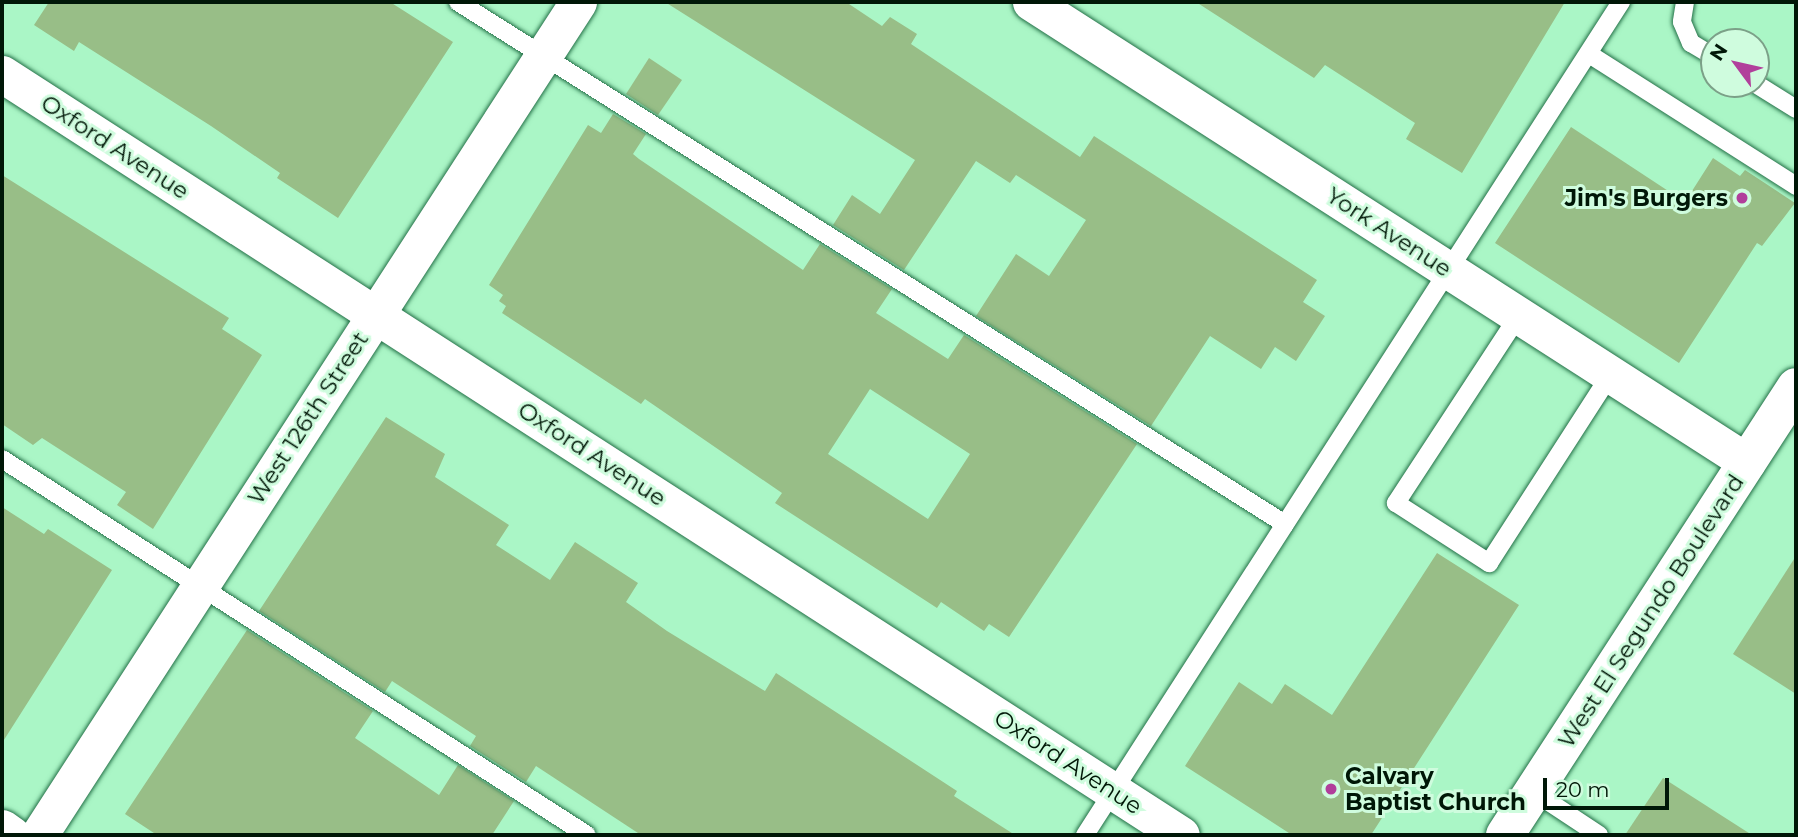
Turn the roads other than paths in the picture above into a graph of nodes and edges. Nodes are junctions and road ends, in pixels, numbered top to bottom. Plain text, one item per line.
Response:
1 (458, 2) edge
2 (578, 2) edge
3 (1031, 2) edge
4 (1685, 2) edge
5 (1615, 4) edge
6 (1700, 48) edge
7 (1588, 54) junction
8 (543, 56) junction
9 (2, 74) edge
10 (1770, 90) edge
11 (1793, 101) edge
12 (1796, 186) edge
13 (1449, 270) junction
14 (376, 313) junction
15 (1519, 315) junction
16 (1611, 374) junction
17 (1791, 405) edge
18 (2, 458) edge
19 (1746, 462) junction
20 (1285, 524) junction
21 (201, 586) junction
22 (1113, 792) junction
23 (1534, 792) junction
24 (2, 828) edge
25 (12, 835) edge
26 (39, 835) edge
27 (587, 835) edge
28 (1085, 835) edge
29 (1181, 835) edge
30 (1505, 835) edge
31 (1599, 835) edge

1 - 8 lane
2 - 8 street, West 126th Street
3 - 13 street, York Avenue
4 - 6 lane
5 - 7 lane
7 - 12 lane
7 - 13 lane
8 - 14 street, West 126th Street
8 - 20 lane
9 - 14 street, Oxford Avenue
10 - 11 lane
13 - 15 street, York Avenue
13 - 20 lane
14 - 21 street, West 126th Street
14 - 22 street, Oxford Avenue
15 - 16 street, York Avenue
15 - 16 lane
16 - 19 street, York Avenue
17 - 19 main road, West El Segundo Boulevard
18 - 21 lane
19 - 23 main road, West El Segundo Boulevard
20 - 22 lane
21 - 26 street, West 126th Street
21 - 27 lane
22 - 28 lane
22 - 29 street, Oxford Avenue
23 - 30 main road, West El Segundo Boulevard
23 - 31 lane
24 - 25 street

